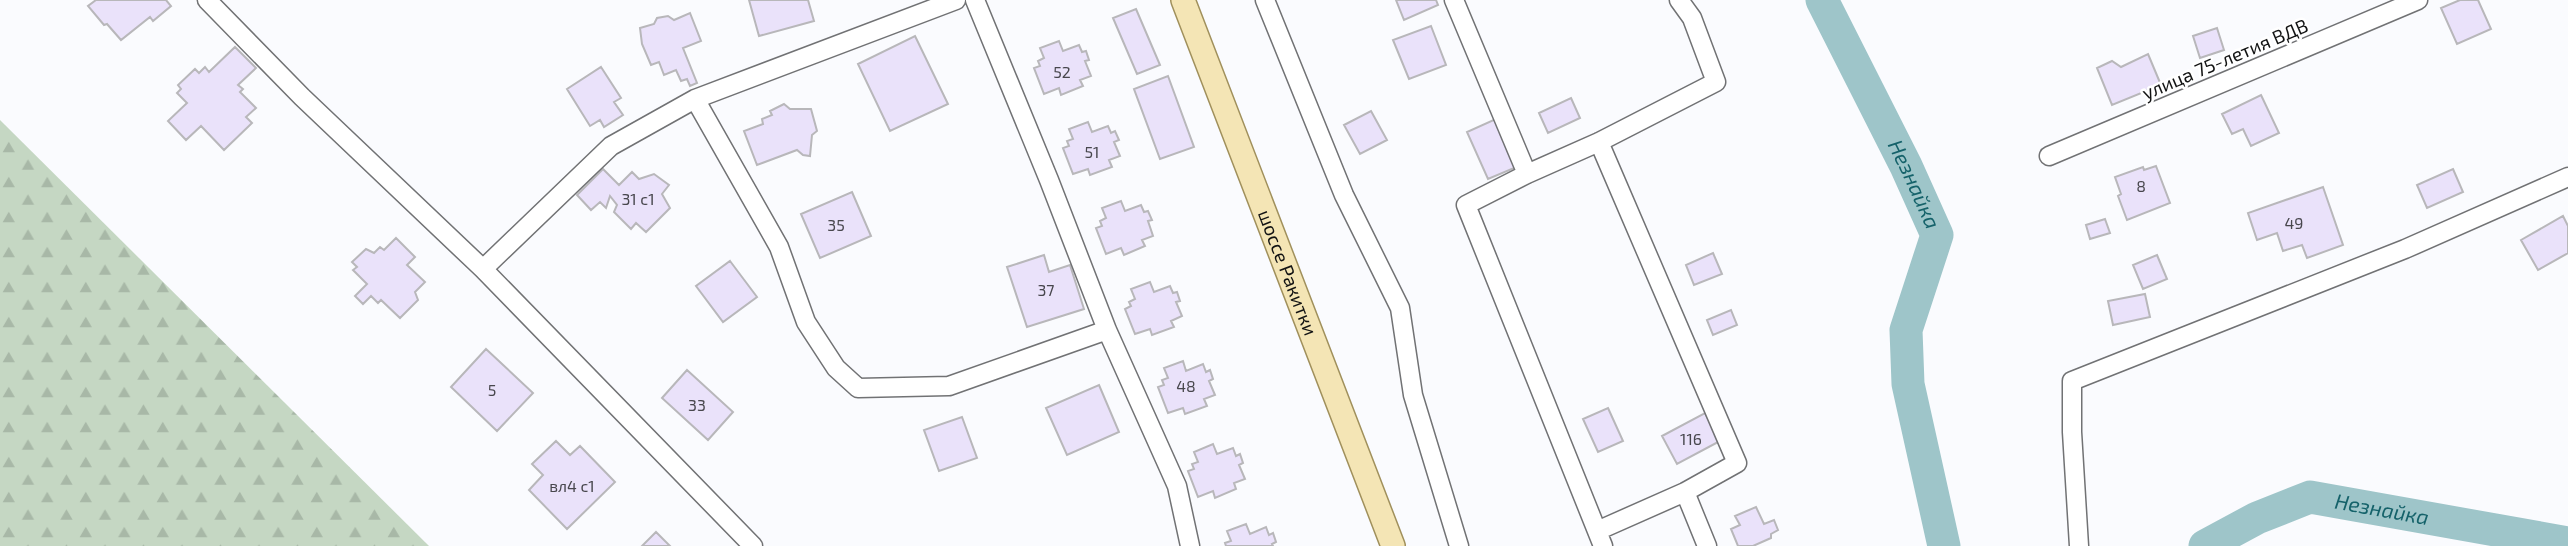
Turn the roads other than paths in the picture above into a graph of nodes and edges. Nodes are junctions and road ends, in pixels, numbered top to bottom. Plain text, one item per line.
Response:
1 (207, 0) edge
2 (956, 0) edge
3 (975, 0) edge
4 (1183, 0) edge
5 (1265, 0) edge
6 (1454, 0) edge
7 (1679, 0) edge
8 (2418, 0) edge
9 (695, 99) junction
10 (1599, 142) junction
11 (2049, 156) dead end
12 (1527, 174) junction
13 (2568, 177) edge
14 (484, 269) junction
15 (1107, 330) junction
16 (1685, 492) junction
17 (1600, 539) edge
18 (753, 546) edge
19 (1190, 546) edge
20 (1393, 546) edge
21 (1459, 546) edge
22 (1707, 546) edge
23 (2080, 546) edge

1 - 14 street
2 - 9 street
3 - 15 street
4 - 20 main road, шоссе Ракитки
5 - 21 street
6 - 12 street
7 - 10 street
8 - 11 street, улица 75-летия ВДВ
9 - 14 street
9 - 15 street
10 - 12 street
10 - 16 street
12 - 17 street
13 - 23 street
14 - 18 street
15 - 19 street
16 - 17 street
16 - 22 street

